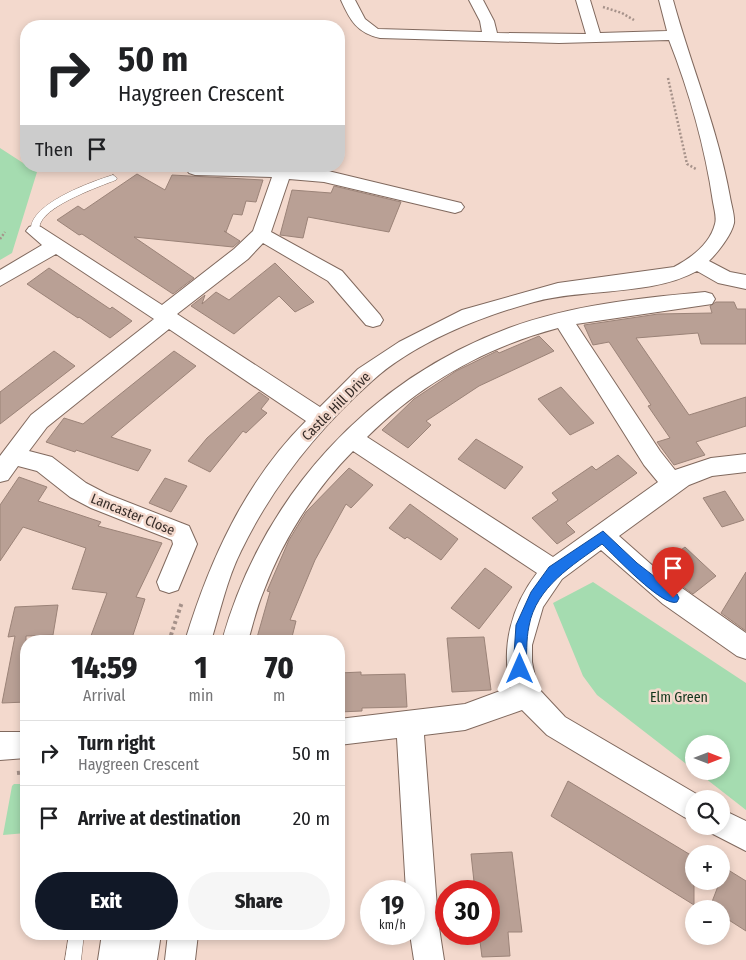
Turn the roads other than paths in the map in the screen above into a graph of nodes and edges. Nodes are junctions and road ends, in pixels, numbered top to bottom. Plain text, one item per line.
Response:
1 (348, 0) edge
2 (476, 0) edge
3 (666, 0) edge
4 (584, 3) edge
5 (676, 35) junction
6 (491, 37) junction
7 (594, 38) junction
8 (260, 172) edge
9 (282, 173) junction
10 (113, 178) dead end
11 (455, 207) dead end
12 (35, 232) joint
13 (261, 234) junction
14 (56, 245) junction
15 (697, 263) junction
16 (0, 280) edge
17 (746, 282) edge
18 (705, 299) dead end
19 (165, 317) junction
20 (373, 320) dead end
21 (564, 321) junction
22 (321, 420) junction
23 (351, 438) junction
24 (746, 463) edge
25 (6, 464) edge
26 (673, 484) junction
27 (603, 536) junction
28 (553, 571) junction
29 (169, 582) dead end
30 (200, 635) edge
31 (237, 635) edge
32 (746, 647) edge
33 (526, 695) junction
34 (410, 725) junction
35 (345, 731) edge
36 (20, 745) edge
37 (0, 746) edge
38 (685, 802) edge
39 (730, 828) edge
40 (746, 838) edge
41 (76, 940) edge
42 (116, 940) edge
43 (145, 940) edge
44 (182, 940) edge
45 (73, 960) edge
46 (113, 960) edge
47 (142, 960) edge
48 (180, 960) edge
49 (429, 960) edge

1 - 6 street
2 - 6 street
3 - 5 street
4 - 7 street
5 - 7 street
5 - 15 street
6 - 7 street
8 - 9 street
9 - 11 street
9 - 13 street
10 - 12 lane
12 - 14 street
13 - 19 street, Lancaster Close
13 - 20 street
14 - 16 street
14 - 19 street
15 - 17 street
15 - 22 street, Castle Hill Drive
18 - 21 street
19 - 22 street
19 - 25 street, Lancaster Close
21 - 23 street
21 - 26 street
22 - 30 street, Castle Hill Drive
23 - 28 street
23 - 31 street
24 - 26 street
25 - 29 street, Lancaster Close
26 - 27 street
27 - 28 street
27 - 32 street
28 - 33 street
33 - 34 street
33 - 38 street
34 - 35 street
34 - 49 street
36 - 37 street
39 - 40 street
41 - 45 lane
42 - 46 street
43 - 47 street
44 - 48 street

